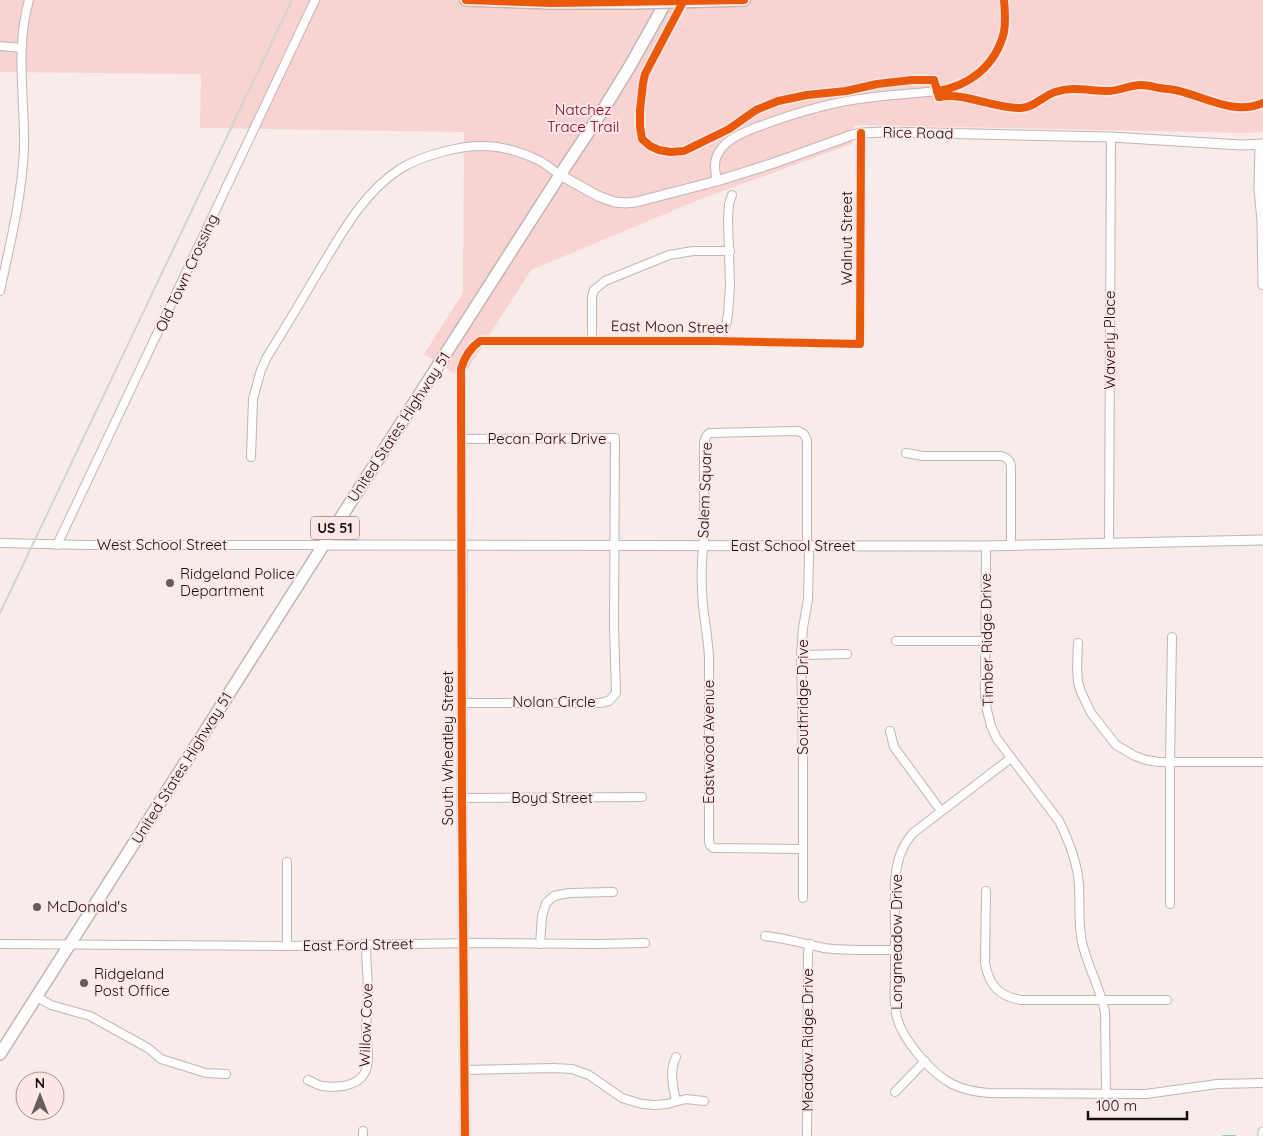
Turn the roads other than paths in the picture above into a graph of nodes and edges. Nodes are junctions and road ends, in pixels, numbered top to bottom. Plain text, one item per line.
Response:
1 (29, 0) edge
2 (315, 0) edge
3 (466, 0) edge
4 (667, 0) edge
5 (744, 0) edge
6 (1004, 0) edge
7 (712, 1) edge
8 (0, 46) edge
9 (21, 48) junction
10 (861, 133) junction
11 (1111, 137) junction
12 (1261, 144) edge
13 (560, 175) junction
14 (717, 181) junction
15 (732, 195) dead end
16 (730, 251) junction
17 (1263, 284) edge
18 (0, 291) edge
19 (592, 340) junction
20 (714, 341) junction
21 (860, 344) joint
22 (464, 360) joint
23 (462, 439) junction
24 (906, 453) dead end
25 (251, 457) dead end
26 (1263, 540) edge
27 (0, 543) edge
28 (1109, 544) junction
29 (57, 545) junction
30 (323, 546) junction
31 (462, 546) junction
32 (614, 546) junction
33 (703, 546) junction
34 (986, 546) junction
35 (1012, 546) junction
36 (808, 547) junction
37 (1172, 637) dead end
38 (896, 641) dead end
39 (985, 641) junction
40 (1078, 644) dead end
41 (847, 654) dead end
42 (802, 655) junction
43 (462, 702) junction
44 (890, 731) dead end
45 (1010, 758) junction
46 (1170, 762) junction
47 (1263, 762) edge
48 (462, 798) junction
49 (642, 798) dead end
50 (941, 811) junction
51 (803, 849) junction
52 (287, 862) dead end
53 (986, 891) dead end
54 (613, 892) dead end
55 (803, 898) dead end
56 (1170, 904) dead end
57 (765, 936) dead end
58 (645, 943) dead end
59 (0, 944) edge
60 (70, 944) junction
61 (366, 944) junction
62 (462, 944) junction
63 (540, 944) junction
64 (810, 944) junction
65 (287, 946) junction
66 (895, 950) junction
67 (37, 997) junction
68 (1103, 1000) junction
69 (1167, 1000) dead end
70 (0, 1054) edge
71 (676, 1057) dead end
72 (925, 1062) junction
73 (464, 1070) junction
74 (226, 1074) dead end
75 (308, 1080) dead end
76 (1263, 1083) edge
77 (896, 1092) dead end
78 (1106, 1094) junction
79 (676, 1101) junction
80 (704, 1101) dead end
81 (1263, 1132) edge
82 (465, 1136) edge
83 (807, 1136) edge
84 (1263, 1136) edge

1 - 9 street
2 - 29 street, Old Town Crossing
3 - 7 main road, bridge
4 - 13 main road, United States Highway 51 / US 51
5 - 7 main road
6 - 14 street
8 - 9 street
9 - 18 street
10 - 11 street, Rice Road
10 - 14 street, Rice Road
10 - 21 street, Walnut Street
11 - 12 street, Rice Road
11 - 28 street, Waverly Place
12 - 17 street
13 - 14 street, Rice Road
13 - 25 street
13 - 30 main road, United States Highway 51 / US 51
15 - 16 street
16 - 19 street
16 - 20 street
19 - 20 street, East Moon Street
19 - 22 street, East Moon Street
20 - 21 street, East Moon Street
22 - 23 street, South Wheatley Street
23 - 31 street, South Wheatley Street
23 - 32 street, Pecan Park Drive
24 - 35 street
26 - 28 street, East School Street
27 - 29 street, West School Street
28 - 35 street, East School Street
29 - 30 street, West School Street
30 - 31 street, East School Street
30 - 60 main road, United States Highway 51 / US 51
31 - 32 street, East School Street
31 - 43 street, South Wheatley Street
32 - 33 street, East School Street
32 - 43 street, Nolan Circle
33 - 36 street, East School Street
33 - 36 street, Salem Square
33 - 51 street, Eastwood Avenue
34 - 35 street, East School Street
34 - 36 street, East School Street
34 - 39 street, Timber Ridge Drive
36 - 42 street, Southridge Drive
37 - 46 street
38 - 39 street
39 - 45 street, Timber Ridge Drive
40 - 46 street
41 - 42 street
42 - 51 street, Southridge Drive
43 - 48 street, South Wheatley Street
44 - 50 street
45 - 50 street, Longmeadow Drive
45 - 68 street, Timber Ridge Drive
46 - 47 street
46 - 56 street
48 - 49 street, Boyd Street
48 - 62 street, South Wheatley Street
50 - 66 street, Longmeadow Drive
51 - 55 street
52 - 65 street
53 - 68 street
54 - 63 street
57 - 64 street
58 - 63 street, East Ford Street
59 - 60 street, East Ford Street
60 - 65 street, East Ford Street
60 - 67 main road, United States Highway 51 / US 51
61 - 62 street, East Ford Street
61 - 65 street, East Ford Street
61 - 75 street, Willow Cove
62 - 63 street, East Ford Street
62 - 73 street, South Wheatley Street
64 - 66 street
64 - 83 street, Meadow Ridge Drive
66 - 72 street, Longmeadow Drive
67 - 70 main road, United States Highway 51 / US 51
67 - 74 street
68 - 69 street
68 - 78 street, Timber Ridge Drive
71 - 79 street
72 - 77 street
72 - 78 street, Longmeadow Drive
73 - 79 street
73 - 82 street, South Wheatley Street
76 - 78 street, Longmeadow Drive
79 - 80 street
81 - 84 street

